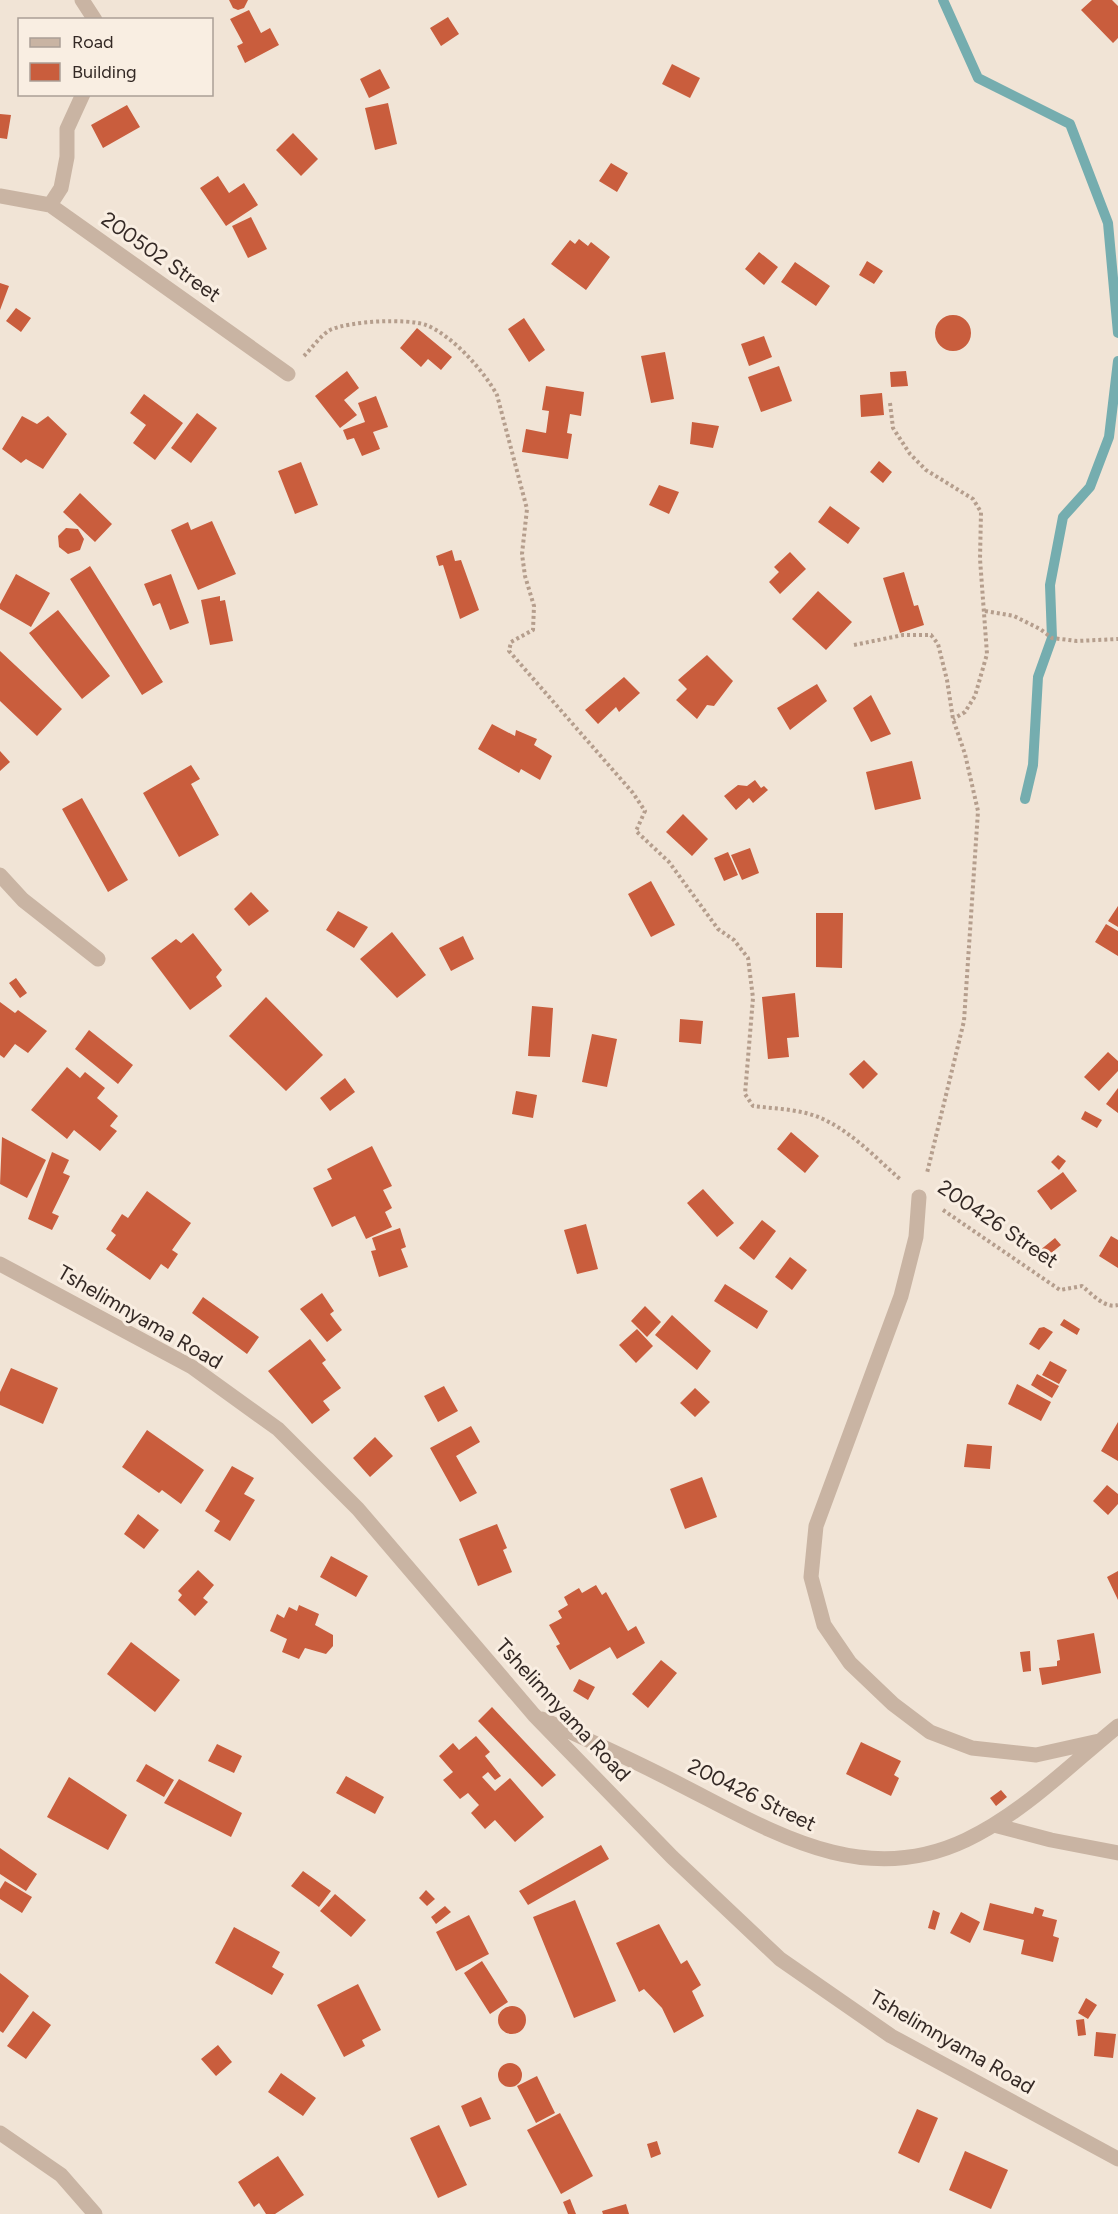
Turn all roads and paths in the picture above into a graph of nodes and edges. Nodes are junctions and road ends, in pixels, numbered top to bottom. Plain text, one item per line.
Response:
1 (82, 0) edge
2 (94, 18) edge
3 (82, 96) edge
4 (0, 196) edge
5 (50, 205) junction
6 (288, 374) joint
7 (890, 403) dead end
8 (985, 611) junction
9 (1118, 639) edge
10 (854, 645) dead end
11 (953, 718) junction
12 (0, 875) edge
13 (98, 959) dead end
14 (919, 1197) junction
15 (0, 1264) edge
16 (1118, 1305) edge
17 (534, 1715) junction
18 (1118, 1726) edge
19 (1099, 1741) junction
20 (994, 1825) junction
21 (1118, 1853) edge
22 (0, 2133) edge
23 (1118, 2159) edge
24 (95, 2214) edge

1 - 2 street
3 - 5 street
4 - 5 street, 200502 Street
5 - 6 street, 200502 Street
6 - 14 path
7 - 8 path
8 - 9 path
8 - 11 path
10 - 11 path
11 - 14 path
12 - 13 street
14 - 16 path, 200426 Street
14 - 19 street
15 - 17 street, Tshelimnyama Road
17 - 20 street, 200426 Street
17 - 23 street, Tshelimnyama Road
18 - 19 street, 200426 Street
19 - 20 street, 200426 Street
20 - 21 street
22 - 24 street

